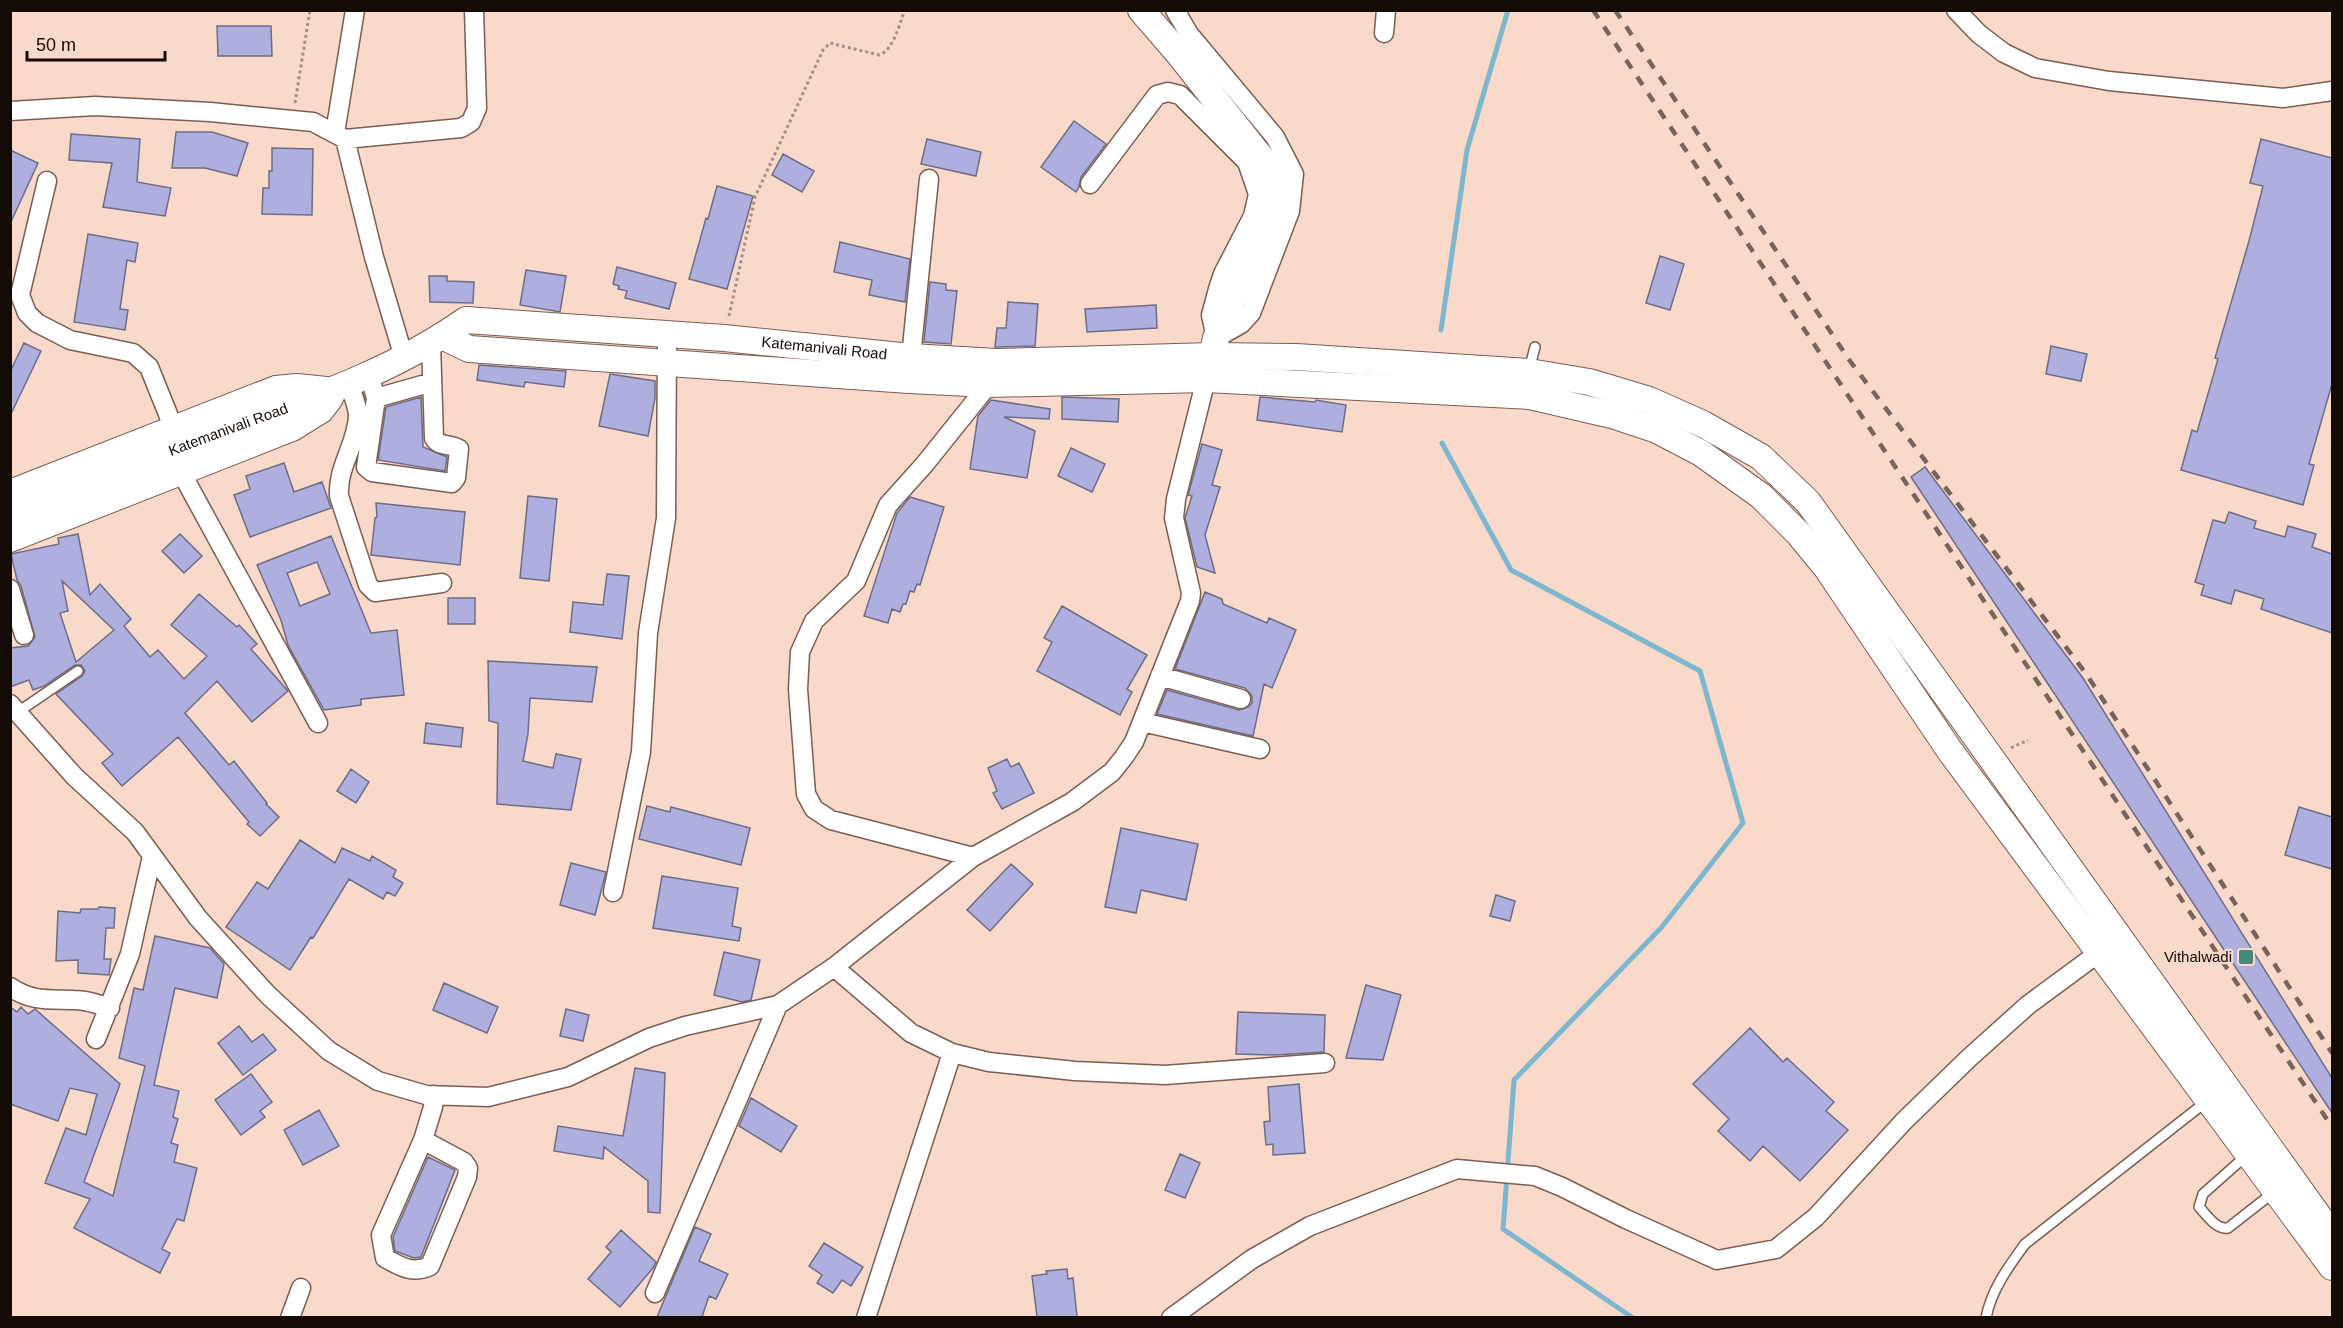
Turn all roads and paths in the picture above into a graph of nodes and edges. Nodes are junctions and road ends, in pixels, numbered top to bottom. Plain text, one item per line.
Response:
1 (310, 10) edge
2 (355, 10) edge
3 (474, 10) edge
4 (905, 10) edge
5 (1141, 10) edge
6 (1174, 10) edge
7 (1386, 10) edge
8 (1956, 10) edge
9 (1384, 33) dead end
10 (2332, 91) edge
11 (10, 111) edge
12 (292, 120) junction
13 (340, 136) junction
14 (929, 179) dead end
15 (47, 181) dead end
16 (1090, 184) dead end
17 (667, 334) junction
18 (724, 338) junction
19 (437, 340) junction
20 (911, 357) junction
21 (404, 358) junction
22 (1211, 358) junction
23 (667, 362) junction
24 (1405, 364) junction
25 (1530, 376) junction
26 (989, 384) junction
27 (422, 385) dead end
28 (357, 387) junction
29 (1406, 389) junction
30 (174, 429) junction
31 (361, 438) junction
32 (181, 471) junction
33 (10, 493) edge
34 (10, 514) edge
35 (1819, 516) junction
36 (1798, 533) junction
37 (10, 539) edge
38 (442, 583) dead end
39 (10, 589) edge
40 (24, 635) dead end
41 (78, 671) dead end
42 (1160, 676) junction
43 (1241, 699) dead end
44 (13, 711) edge
45 (1142, 722) junction
46 (318, 723) dead end
47 (1260, 749) dead end
48 (152, 856) junction
49 (973, 857) junction
50 (613, 892) dead end
51 (2109, 946) junction
52 (834, 967) junction
53 (10, 987) edge
54 (778, 1005) junction
55 (110, 1008) junction
56 (96, 1039) dead end
57 (952, 1053) junction
58 (1325, 1063) dead end
59 (2217, 1094) junction
60 (434, 1095) junction
61 (423, 1140) junction
62 (2248, 1154) junction
63 (2276, 1191) junction
64 (2332, 1235) edge
65 (2332, 1267) edge
66 (302, 1288) dead end
67 (655, 1293) dead end
68 (290, 1317) edge
69 (866, 1317) edge
70 (1171, 1317) edge
71 (1986, 1317) edge

1 - 12 path
2 - 13 street
3 - 13 street
4 - 18 path
5 - 22 main road
6 - 22 street
7 - 9 street
8 - 10 street
11 - 12 street
12 - 13 street
13 - 21 street
14 - 20 street
15 - 30 street
16 - 22 street
17 - 18 main road, Katemanivali Road
17 - 19 main road, Katemanivali Road
17 - 23 street
18 - 20 main road, Katemanivali Road
19 - 21 main road, Katemanivali Road
19 - 23 main road, Katemanivali Road
19 - 31 street
20 - 22 main road, Katemanivali Road
21 - 28 main road, Katemanivali Road
22 - 24 main road
22 - 26 main road, Katemanivali Road
22 - 29 main road
22 - 42 street
23 - 26 main road, Katemanivali Road
23 - 50 street
24 - 25 main road
24 - 29 main road
25 - 29 main road
25 - 35 main road
25 - 36 main road
26 - 49 street
27 - 28 street
28 - 30 main road
28 - 31 street
28 - 31 street
28 - 32 main road
28 - 34 main road, Katemanivali Road
30 - 33 main road
31 - 38 street
32 - 37 main road
32 - 46 street
35 - 36 main road
35 - 51 main road
36 - 51 main road
39 - 40 street
41 - 44 lane
42 - 43 street
42 - 45 street
44 - 48 street
45 - 47 street
45 - 49 street
48 - 55 street
48 - 60 street
49 - 52 street
51 - 59 main road
51 - 70 street
52 - 54 street
52 - 57 street
53 - 55 street
54 - 60 street
54 - 67 street
55 - 56 street
57 - 58 street
57 - 69 street
59 - 62 main road
59 - 64 main road
59 - 71 lane
60 - 61 street
61 - 61 street
62 - 63 main road
62 - 63 lane
63 - 65 main road
66 - 68 street

